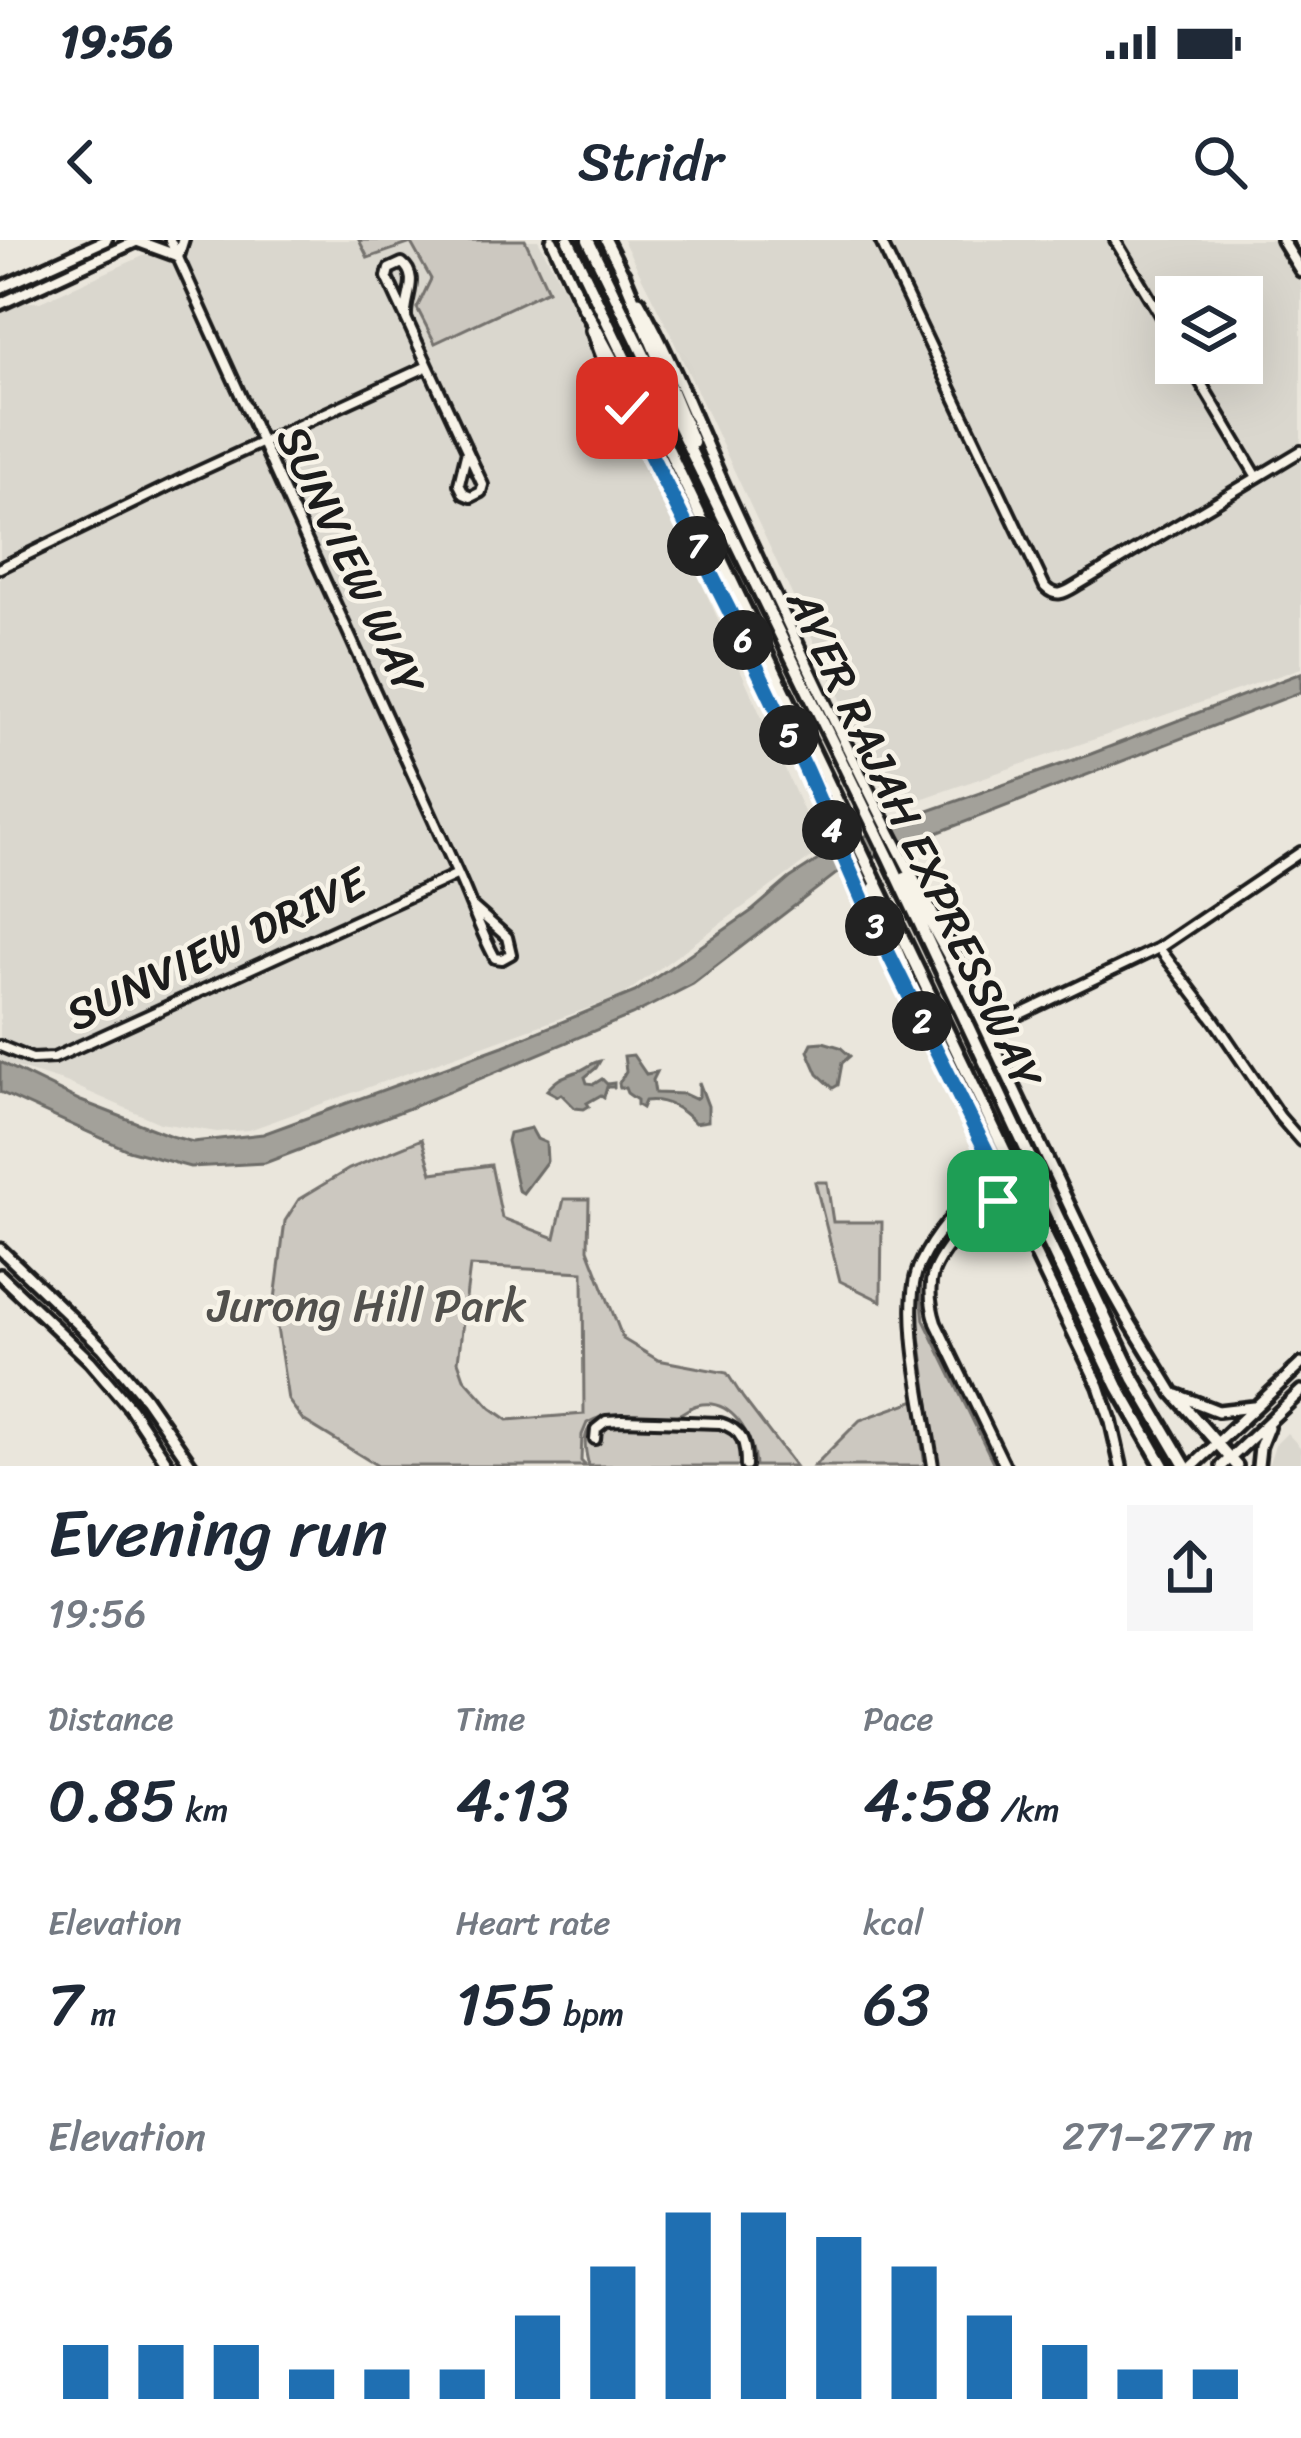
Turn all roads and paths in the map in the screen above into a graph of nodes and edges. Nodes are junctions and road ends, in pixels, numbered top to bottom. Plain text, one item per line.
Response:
1 (106, 240) edge
2 (170, 240) edge
3 (183, 240) edge
4 (551, 240) edge
5 (589, 240) edge
6 (607, 240) edge
7 (880, 240) edge
8 (1115, 240) edge
9 (1282, 240) edge
10 (138, 241) edge
11 (569, 241) edge
12 (178, 256) junction
13 (1301, 271) edge
14 (623, 274) junction
15 (0, 288) edge
16 (0, 304) edge
17 (584, 307) junction
18 (1155, 307) edge
19 (406, 316) junction
20 (428, 366) junction
21 (1202, 384) edge
22 (654, 424) junction
23 (261, 443) junction
24 (1301, 451) edge
25 (467, 452) junction
26 (702, 474) junction
27 (1257, 477) junction
28 (0, 568) edge
29 (1301, 852) edge
30 (888, 856) junction
31 (871, 873) junction
32 (458, 874) junction
33 (473, 907) junction
34 (1159, 948) junction
35 (964, 985) junction
36 (986, 1030) junction
37 (0, 1046) edge
38 (957, 1092) junction
39 (1301, 1141) edge
40 (996, 1170) junction
41 (975, 1192) junction
42 (1010, 1199) junction
43 (986, 1205) junction
44 (950, 1219) junction
45 (961, 1233) junction
46 (935, 1238) junction
47 (0, 1249) edge
48 (0, 1275) edge
49 (1301, 1364) edge
50 (1301, 1391) edge
51 (1173, 1393) junction
52 (1255, 1407) junction
53 (1270, 1422) junction
54 (595, 1439) dead end
55 (1216, 1444) junction
56 (1230, 1464) edge
57 (169, 1466) edge
58 (192, 1466) edge
59 (746, 1466) edge
60 (933, 1466) edge
61 (1005, 1466) edge
62 (1121, 1466) edge
63 (1163, 1466) edge
64 (1189, 1466) edge
65 (1258, 1466) edge

1 - 15 main road
2 - 12 street, SUNVIEW WAY
3 - 12 main road
4 - 17 main road
5 - 26 highway, AYER RAJAH EXPRESSWAY
6 - 14 main road
7 - 27 street
8 - 18 street
9 - 13 main road
10 - 12 main road
10 - 16 main road
11 - 22 highway, AYER RAJAH EXPRESSWAY
12 - 23 street, SUNVIEW WAY
14 - 26 highway
14 - 35 main road
17 - 22 highway
17 - 38 main road
19 - 19 street
19 - 20 street
20 - 23 street
20 - 25 street
21 - 27 street
22 - 31 highway, AYER RAJAH EXPRESSWAY
23 - 28 street
23 - 32 street, SUNVIEW WAY
24 - 27 street
25 - 25 street
26 - 30 highway, AYER RAJAH EXPRESSWAY
29 - 34 street
30 - 35 highway
30 - 64 highway, AYER RAJAH EXPRESSWAY
31 - 38 highway
31 - 63 highway, AYER RAJAH EXPRESSWAY
32 - 33 street, SUNVIEW WAY
32 - 37 street, SUNVIEW DRIVE
33 - 33 street, SUNVIEW WAY
34 - 36 street
34 - 39 street
35 - 36 main road
36 - 51 main road
38 - 40 main road
40 - 41 street
40 - 42 main road
41 - 43 street
41 - 44 street
42 - 43 street
42 - 62 main road
43 - 45 street
44 - 45 street
44 - 46 street
45 - 46 street
45 - 61 street
46 - 60 street
47 - 58 main road
48 - 57 main road
49 - 52 main road
50 - 53 main road
51 - 52 main road
51 - 55 main road
52 - 55 main road
53 - 56 main road
53 - 65 main road
54 - 59 street
55 - 56 main road
55 - 64 main road

